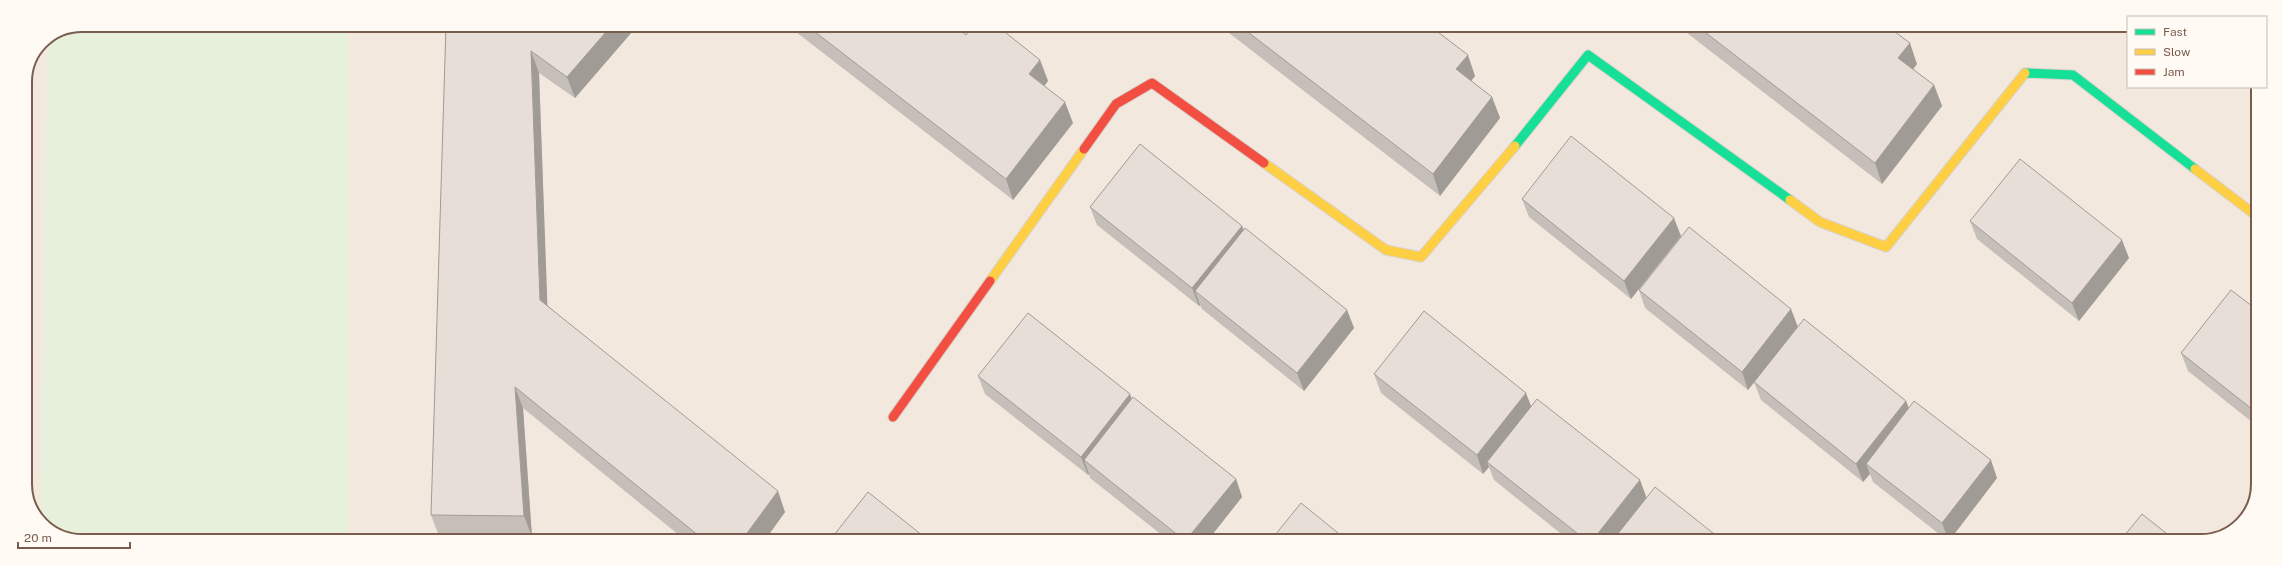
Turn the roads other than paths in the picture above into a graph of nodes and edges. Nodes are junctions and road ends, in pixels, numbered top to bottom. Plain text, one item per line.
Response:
1 (2251, 212) edge
2 (893, 417) dead end

1 - 2 street

